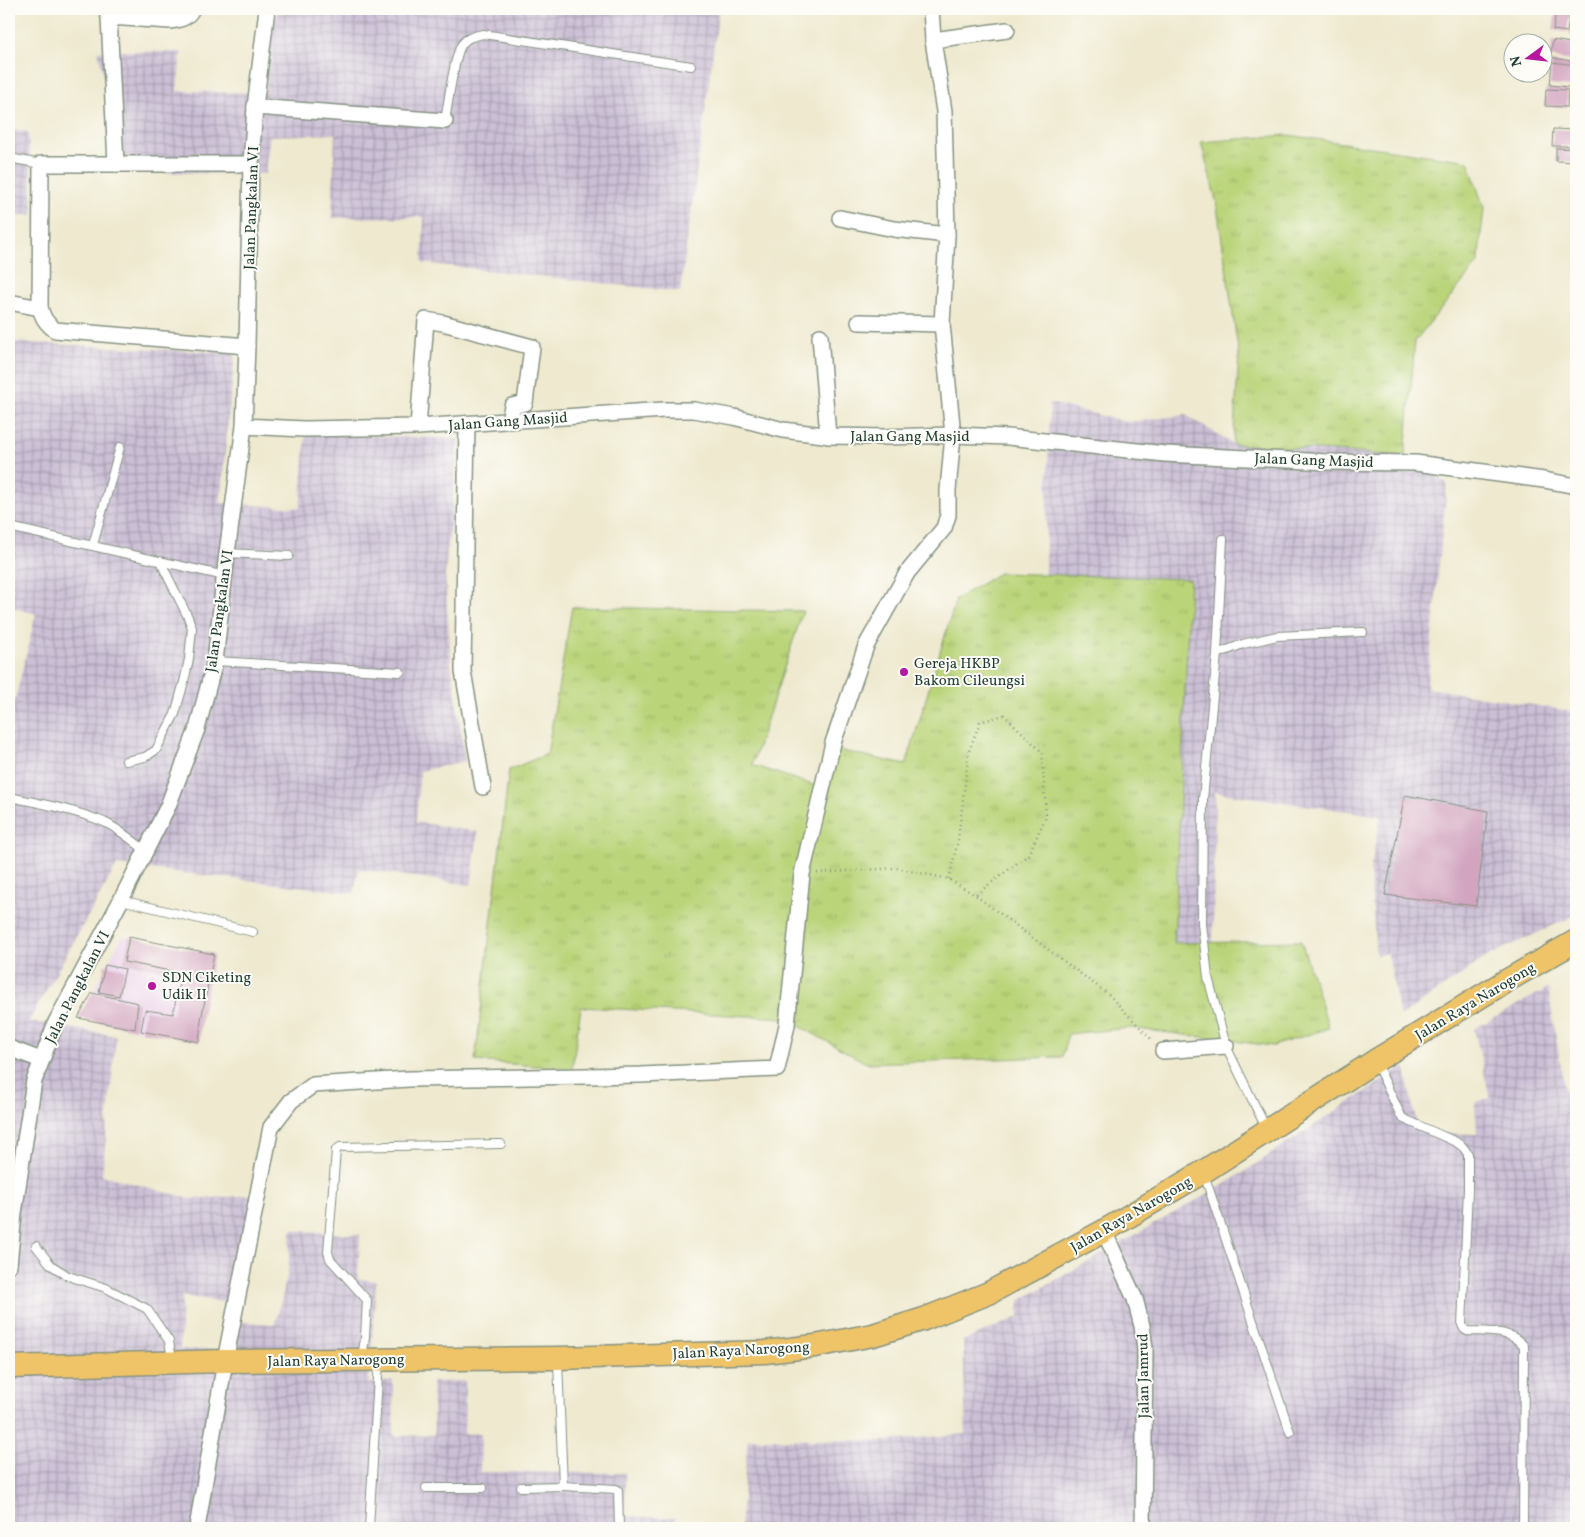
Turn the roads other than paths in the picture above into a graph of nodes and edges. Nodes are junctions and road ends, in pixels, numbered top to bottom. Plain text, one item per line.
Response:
1 (192, 9) edge
2 (267, 9) edge
3 (931, 9) edge
4 (108, 13) edge
5 (1007, 30) dead end
6 (933, 40) junction
7 (691, 66) dead end
8 (255, 107) junction
9 (446, 122) joint
10 (9, 158) edge
11 (40, 164) junction
12 (116, 164) junction
13 (251, 164) junction
14 (840, 218) dead end
15 (947, 235) junction
16 (9, 302) edge
17 (40, 308) junction
18 (859, 322) dead end
19 (942, 324) junction
20 (820, 336) dead end
21 (247, 346) junction
22 (509, 421) junction
23 (467, 424) junction
24 (244, 426) junction
25 (418, 427) junction
26 (953, 435) junction
27 (828, 436) junction
28 (120, 448) dead end
29 (1576, 486) edge
30 (9, 527) edge
31 (1223, 539) dead end
32 (93, 545) junction
33 (227, 553) junction
34 (289, 556) dead end
35 (160, 561) junction
36 (225, 576) junction
37 (1363, 632) dead end
38 (1217, 654) junction
39 (215, 661) junction
40 (400, 672) dead end
41 (126, 761) dead end
42 (484, 787) dead end
43 (9, 797) edge
44 (146, 851) junction
45 (121, 900) junction
46 (253, 932) dead end
47 (1576, 941) edge
48 (1226, 1046) junction
49 (9, 1048) edge
50 (1163, 1051) road end
51 (41, 1060) junction
52 (1375, 1061) junction
53 (1267, 1130) junction
54 (501, 1144) dead end
55 (1203, 1172) junction
56 (11, 1213) edge
57 (1104, 1231) junction
58 (36, 1246) dead end
59 (9, 1266) edge
60 (558, 1358) junction
61 (371, 1359) junction
62 (225, 1361) junction
63 (172, 1363) junction
64 (9, 1367) edge
65 (1290, 1432) dead end
66 (563, 1486) junction
67 (521, 1487) dead end
68 (426, 1488) dead end
69 (483, 1488) dead end
70 (197, 1528) edge
71 (369, 1528) edge
72 (619, 1528) edge
73 (1143, 1528) edge
74 (1523, 1528) edge

1 - 4 street
2 - 8 street, Jalan Pangkalan VI
3 - 6 street
4 - 12 street
5 - 6 street
6 - 15 street
7 - 9 lane
8 - 9 street
8 - 13 street, Jalan Pangkalan VI
10 - 11 lane
11 - 12 street
11 - 17 street
12 - 13 street
13 - 21 street, Jalan Pangkalan VI
14 - 15 street
15 - 19 street
16 - 17 street
17 - 21 street
18 - 19 street
19 - 26 street
20 - 27 street
21 - 24 street, Jalan Pangkalan VI
22 - 23 street, Jalan Gang Masjid
22 - 25 street
22 - 27 street, Jalan Gang Masjid
23 - 25 street, Jalan Gang Masjid
23 - 42 street
24 - 25 street, Jalan Gang Masjid
24 - 33 street, Jalan Pangkalan VI
26 - 27 street, Jalan Gang Masjid
26 - 29 street, Jalan Gang Masjid
26 - 62 street
28 - 32 lane
30 - 32 lane
31 - 38 lane
32 - 35 lane
33 - 34 lane
33 - 36 street, Jalan Pangkalan VI
35 - 36 lane
35 - 41 lane
36 - 39 street, Jalan Pangkalan VI
37 - 38 lane
38 - 48 lane
39 - 40 lane
39 - 44 street, Jalan Pangkalan VI
43 - 44 lane
44 - 45 street, Jalan Pangkalan VI
45 - 46 lane
45 - 51 street, Jalan Pangkalan VI
47 - 52 main road, Jalan Raya Narogong
48 - 50 street
48 - 53 lane
49 - 51 street
51 - 56 street, Jalan Pangkalan VI
52 - 53 main road, Jalan Raya Narogong
52 - 74 lane
53 - 55 main road, Jalan Raya Narogong
54 - 61 lane
55 - 57 main road, Jalan Raya Narogong
55 - 65 lane
56 - 59 street, Jalan Pangkalan VI
57 - 60 main road, Jalan Raya Narogong
57 - 73 street, Jalan Jamrud
58 - 63 lane
60 - 61 main road, Jalan Raya Narogong
60 - 66 lane
61 - 62 main road, Jalan Raya Narogong
61 - 71 lane
62 - 63 main road, Jalan Raya Narogong
62 - 70 street
63 - 64 main road, Jalan Raya Narogong
66 - 67 lane
66 - 72 lane
68 - 69 lane

